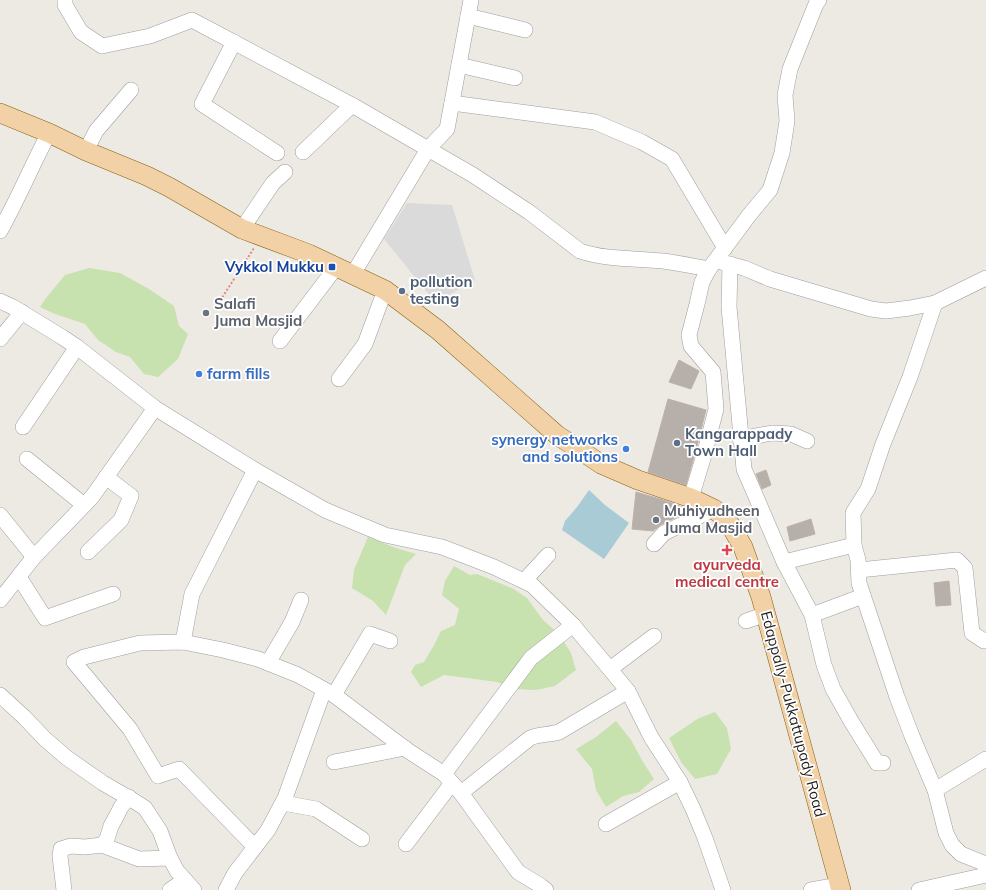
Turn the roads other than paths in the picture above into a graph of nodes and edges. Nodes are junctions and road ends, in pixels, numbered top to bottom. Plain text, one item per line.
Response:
1 (65, 0) edge
2 (471, 0) edge
3 (819, 0) edge
4 (468, 16) junction
5 (525, 30) dead end
6 (234, 42) junction
7 (459, 65) junction
8 (514, 78) dead end
9 (131, 90) dead end
10 (452, 103) junction
11 (352, 104) junction
12 (0, 113) edge
13 (49, 133) junction
14 (86, 150) junction
15 (428, 150) junction
16 (303, 152) dead end
17 (277, 153) dead end
18 (285, 172) dead end
19 (242, 229) junction
20 (0, 231) edge
21 (725, 248) junction
22 (718, 265) junction
23 (345, 270) junction
24 (986, 278) edge
25 (385, 290) junction
26 (0, 301) edge
27 (935, 303) junction
28 (22, 312) junction
29 (0, 339) edge
30 (280, 341) dead end
31 (77, 347) junction
32 (339, 379) dead end
33 (155, 408) junction
34 (23, 427) dead end
35 (740, 439) junction
36 (807, 441) dead end
37 (27, 459) dead end
38 (255, 470) junction
39 (106, 477) junction
40 (691, 498) junction
41 (84, 505) junction
42 (714, 509) junction
43 (0, 515) edge
44 (654, 544) dead end
45 (854, 545) junction
46 (88, 552) dead end
47 (548, 555) dead end
48 (34, 557) junction
49 (784, 562) junction
50 (859, 570) junction
51 (18, 577) junction
52 (524, 581) junction
53 (113, 594) dead end
54 (864, 596) junction
55 (0, 600) edge
56 (301, 600) dead end
57 (766, 614) junction
58 (812, 615) junction
59 (746, 621) dead end
60 (573, 625) junction
61 (654, 636) dead end
62 (986, 640) edge
63 (390, 641) dead end
64 (183, 642) junction
65 (268, 663) junction
66 (610, 669) junction
67 (628, 691) junction
68 (329, 693) junction
69 (0, 695) edge
70 (405, 748) junction
71 (986, 759) edge
72 (334, 762) dead end
73 (883, 763) dead end
74 (680, 782) junction
75 (452, 783) junction
76 (935, 790) junction
77 (129, 798) junction
78 (283, 803) junction
79 (606, 824) dead end
80 (362, 839) dead end
81 (406, 844) dead end
82 (102, 845) junction
83 (255, 847) junction
84 (170, 858) junction
85 (986, 864) edge
86 (986, 875) edge
87 (189, 885) edge
88 (840, 887) edge
89 (64, 890) edge
90 (170, 890) edge
91 (226, 890) edge
92 (546, 890) edge
93 (723, 890) edge
94 (811, 890) edge
95 (919, 890) edge

1 - 6 street
2 - 4 street
3 - 21 street
4 - 5 street
4 - 7 street
6 - 11 street
6 - 17 street
7 - 8 street
7 - 10 street
9 - 14 street
10 - 15 street
10 - 21 street
11 - 15 street
11 - 16 street
12 - 13 main road, Edappally-Pukkattupady Road
13 - 14 main road, Edappally-Pukkattupady Road
13 - 20 street
14 - 19 main road, Edappally-Pukkattupady Road
15 - 22 street
15 - 23 street
18 - 19 street
19 - 23 main road, Edappally-Pukkattupady Road
21 - 22 street
22 - 27 street
22 - 35 street
22 - 40 street
23 - 25 main road, Edappally-Pukkattupady Road
23 - 30 street
24 - 27 street
25 - 32 street
25 - 40 main road, Edappally-Pukkattupady Road
26 - 28 street
27 - 45 street
28 - 29 street
28 - 31 street
31 - 33 street
31 - 34 street
33 - 38 street
33 - 39 street
35 - 36 street
35 - 49 street
37 - 41 street
38 - 52 street
38 - 64 street
39 - 41 street
39 - 46 street
40 - 42 main road, Edappally-Pukkattupady Road
41 - 48 street
42 - 44 street
42 - 57 main road, Edappally-Pukkattupady Road
43 - 48 street
45 - 49 street
45 - 50 street
47 - 52 street
48 - 51 street
49 - 58 street
50 - 54 street
50 - 62 street
51 - 53 street
51 - 55 street
52 - 60 street
54 - 58 street
54 - 76 street
56 - 65 street
57 - 59 street
57 - 88 main road, Edappally-Pukkattupady Road
58 - 73 street
60 - 66 street
60 - 75 street
61 - 66 street
63 - 68 street
64 - 65 street
64 - 83 street
65 - 68 street
66 - 67 street
67 - 74 street
67 - 75 street
68 - 70 street
68 - 78 street
69 - 77 street
70 - 72 street
70 - 75 street
71 - 76 street
74 - 79 street
74 - 93 street
75 - 81 street
75 - 92 street
76 - 85 street
77 - 82 street
77 - 84 street
78 - 80 street
78 - 83 street
82 - 84 street
82 - 89 street
83 - 91 street
84 - 87 street
86 - 95 street
87 - 90 street
88 - 94 street

